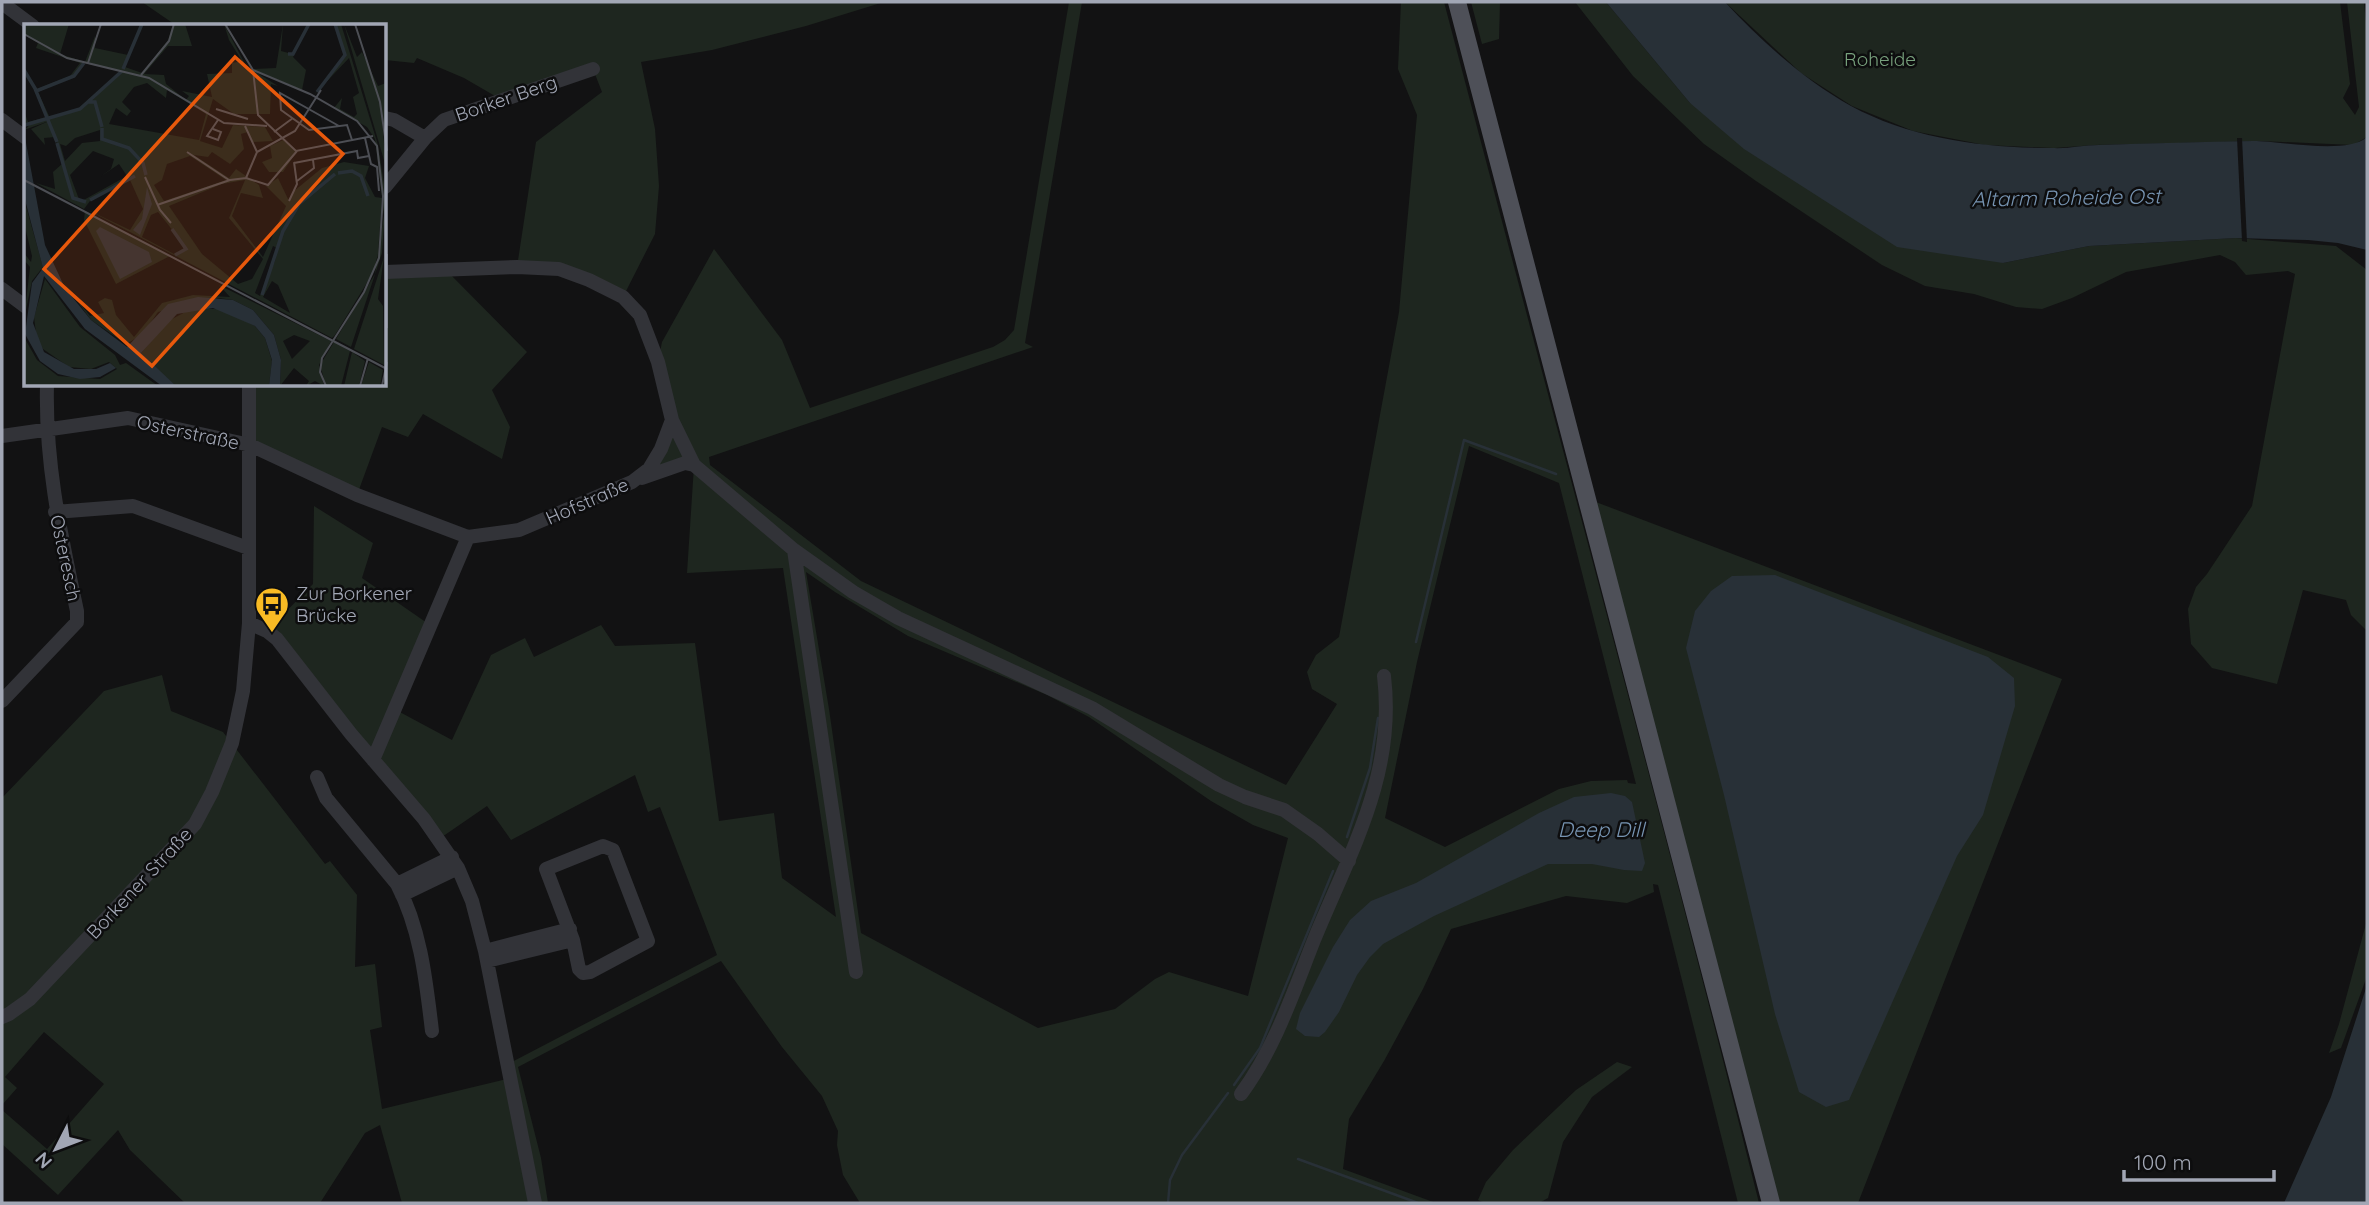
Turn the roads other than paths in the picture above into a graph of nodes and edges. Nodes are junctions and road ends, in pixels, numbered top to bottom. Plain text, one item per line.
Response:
1 (1457, 2) edge
2 (2, 4) edge
3 (30, 24) edge
4 (593, 69) dead end
5 (387, 118) edge
6 (2, 120) edge
7 (24, 136) edge
8 (425, 138) junction
9 (387, 185) edge
10 (387, 272) edge
11 (2, 289) edge
12 (24, 306) edge
13 (47, 387) edge
14 (249, 387) edge
15 (672, 420) junction
16 (46, 431) junction
17 (2, 436) edge
18 (250, 445) junction
19 (694, 465) junction
20 (632, 482) junction
21 (55, 512) junction
22 (468, 537) junction
23 (248, 548) junction
24 (794, 550) junction
25 (249, 623) junction
26 (1384, 676) dead end
27 (2, 701) edge
28 (373, 760) junction
29 (317, 777) dead end
30 (1349, 861) junction
31 (455, 862) junction
32 (400, 890) junction
33 (572, 934) junction
34 (486, 956) junction
35 (856, 972) dead end
36 (2, 1017) edge
37 (432, 1031) dead end
38 (1241, 1094) dead end
39 (535, 1203) edge
40 (1772, 1203) edge

1 - 40 main road
2 - 3 street
4 - 8 street, Borker Berg
5 - 8 street
6 - 7 street
8 - 9 street, Borker Berg
10 - 15 street
11 - 12 street
13 - 16 street, Osteresch
14 - 18 street, Borkener Straße
15 - 19 street
15 - 20 street, Hofstraße
16 - 17 street, Osterstraße
16 - 18 street, Osterstraße
16 - 21 street, Osteresch
18 - 22 street, Hofstraße
18 - 23 street, Borkener Straße
19 - 20 street
19 - 24 street
20 - 22 street, Hofstraße
21 - 23 street
21 - 27 street, Osteresch
22 - 28 street
23 - 25 street, Borkener Straße
24 - 30 street
24 - 35 street
25 - 28 street
25 - 36 street, Borkener Straße
26 - 30 street
28 - 31 street
29 - 32 street
30 - 38 street
31 - 32 street
31 - 34 street
32 - 37 street
33 - 33 street
33 - 34 street
34 - 39 street

